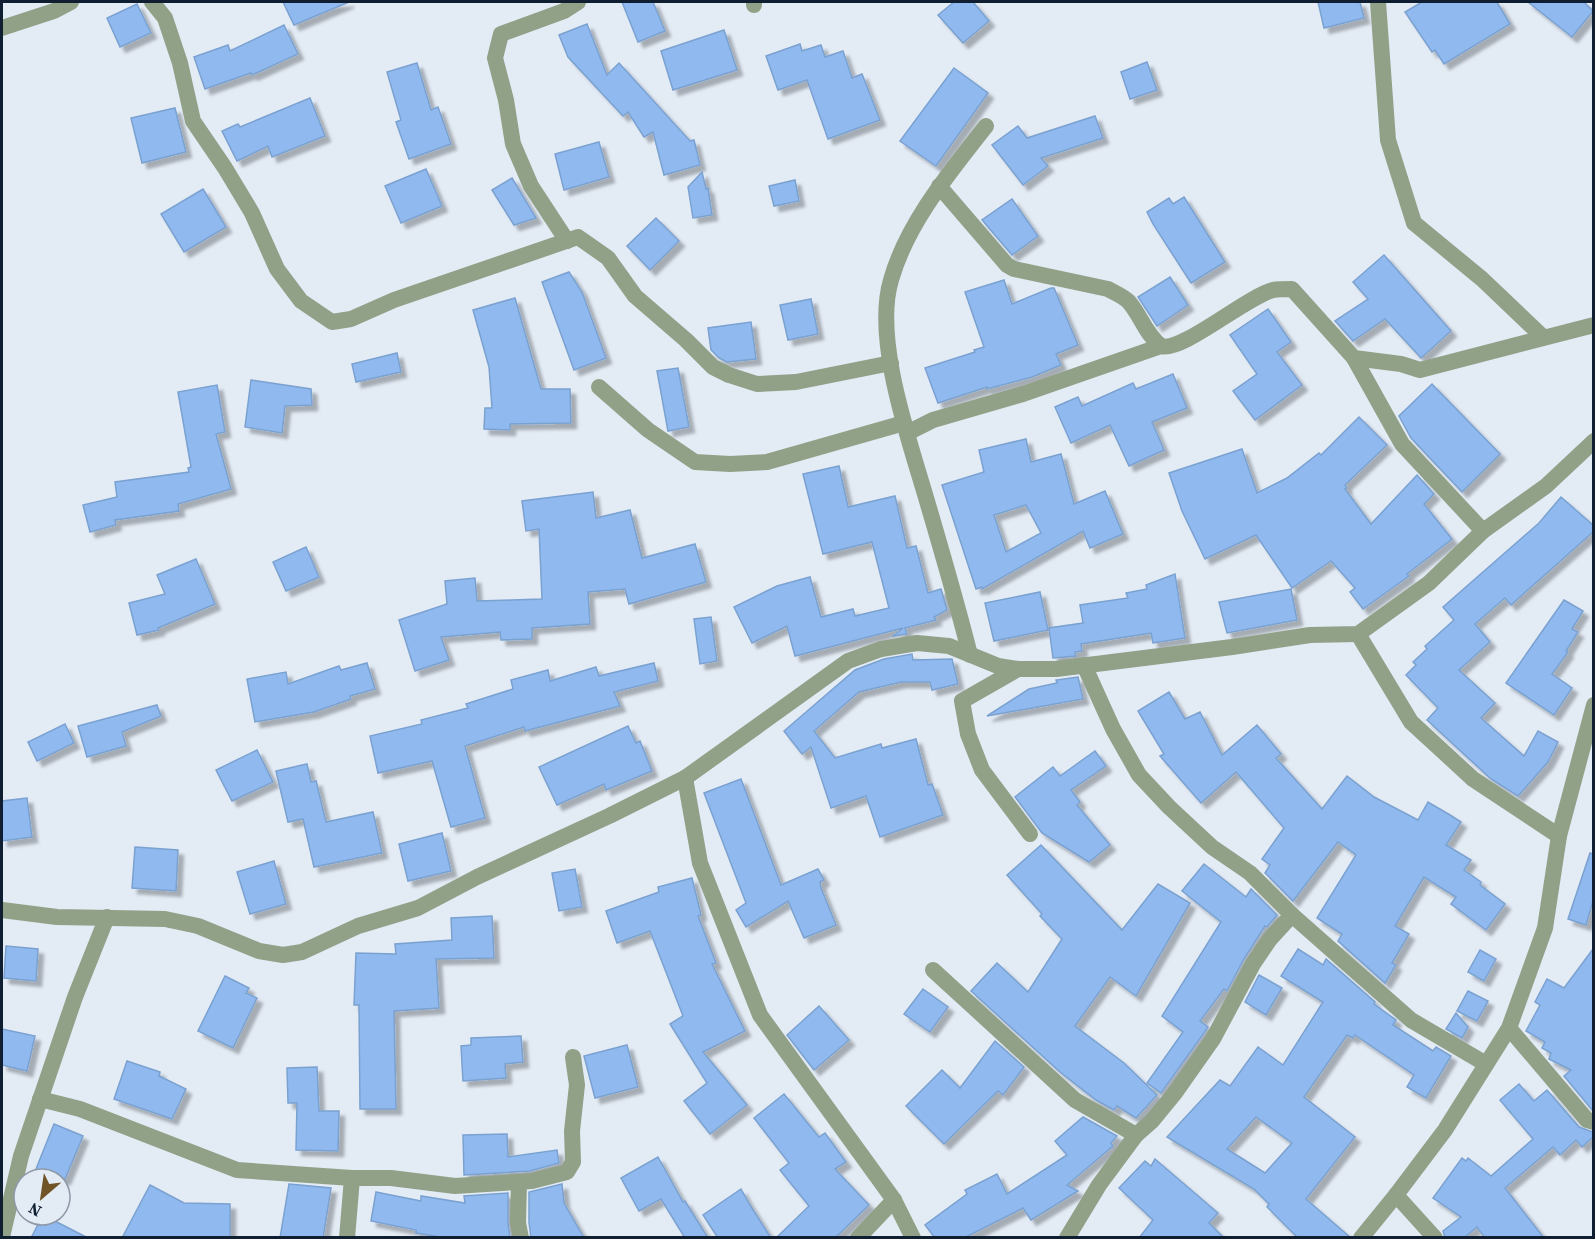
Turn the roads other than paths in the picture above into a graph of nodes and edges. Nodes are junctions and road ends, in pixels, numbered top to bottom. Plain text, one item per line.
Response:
1 (71, 2) edge
2 (152, 2) edge
3 (578, 2) edge
4 (1378, 2) edge
5 (51, 6) edge
6 (2, 28) edge
7 (986, 126) dead end
8 (939, 186) junction
9 (567, 241) junction
10 (1593, 325) edge
11 (1543, 337) junction
12 (1161, 346) junction
13 (1354, 358) junction
14 (891, 363) junction
15 (599, 387) dead end
16 (905, 428) junction
17 (1593, 441) edge
18 (1483, 531) junction
19 (1358, 634) junction
20 (970, 655) junction
21 (1084, 665) junction
22 (1018, 669) junction
23 (1593, 705) edge
24 (685, 778) junction
25 (1030, 834) dead end
26 (1559, 836) junction
27 (2, 910) edge
28 (1292, 915) junction
29 (107, 917) junction
30 (933, 970) dead end
31 (1509, 1028) junction
32 (573, 1057) dead end
33 (1486, 1064) junction
34 (40, 1099) junction
35 (1593, 1122) edge
36 (1136, 1135) junction
37 (352, 1178) junction
38 (519, 1182) junction
39 (1396, 1195) junction
40 (894, 1200) junction
41 (2, 1237) edge
42 (347, 1238) edge
43 (521, 1238) edge
44 (858, 1238) edge
45 (913, 1238) edge
46 (1067, 1238) edge
47 (1361, 1238) edge
48 (1435, 1238) edge

1 - 5 street
2 - 9 street
3 - 9 street
4 - 11 street
5 - 6 street
7 - 8 street
8 - 12 street
8 - 14 street
9 - 14 street
10 - 11 street
11 - 13 street
12 - 13 street
12 - 16 street
13 - 18 street
14 - 16 street
15 - 16 street
16 - 20 street
17 - 18 street
18 - 19 street
19 - 21 street
19 - 26 street
20 - 22 street
20 - 24 street
21 - 22 street
21 - 28 street
22 - 25 street
23 - 26 street
24 - 29 street
24 - 40 street
26 - 31 street
27 - 29 street
28 - 33 street
28 - 36 street
29 - 34 street
30 - 36 street
31 - 33 street
31 - 35 street
32 - 38 street
33 - 39 street
34 - 37 street
34 - 41 street
36 - 46 street
37 - 38 street
37 - 42 street
38 - 43 street
39 - 47 street
39 - 48 street
40 - 44 street
40 - 45 street

